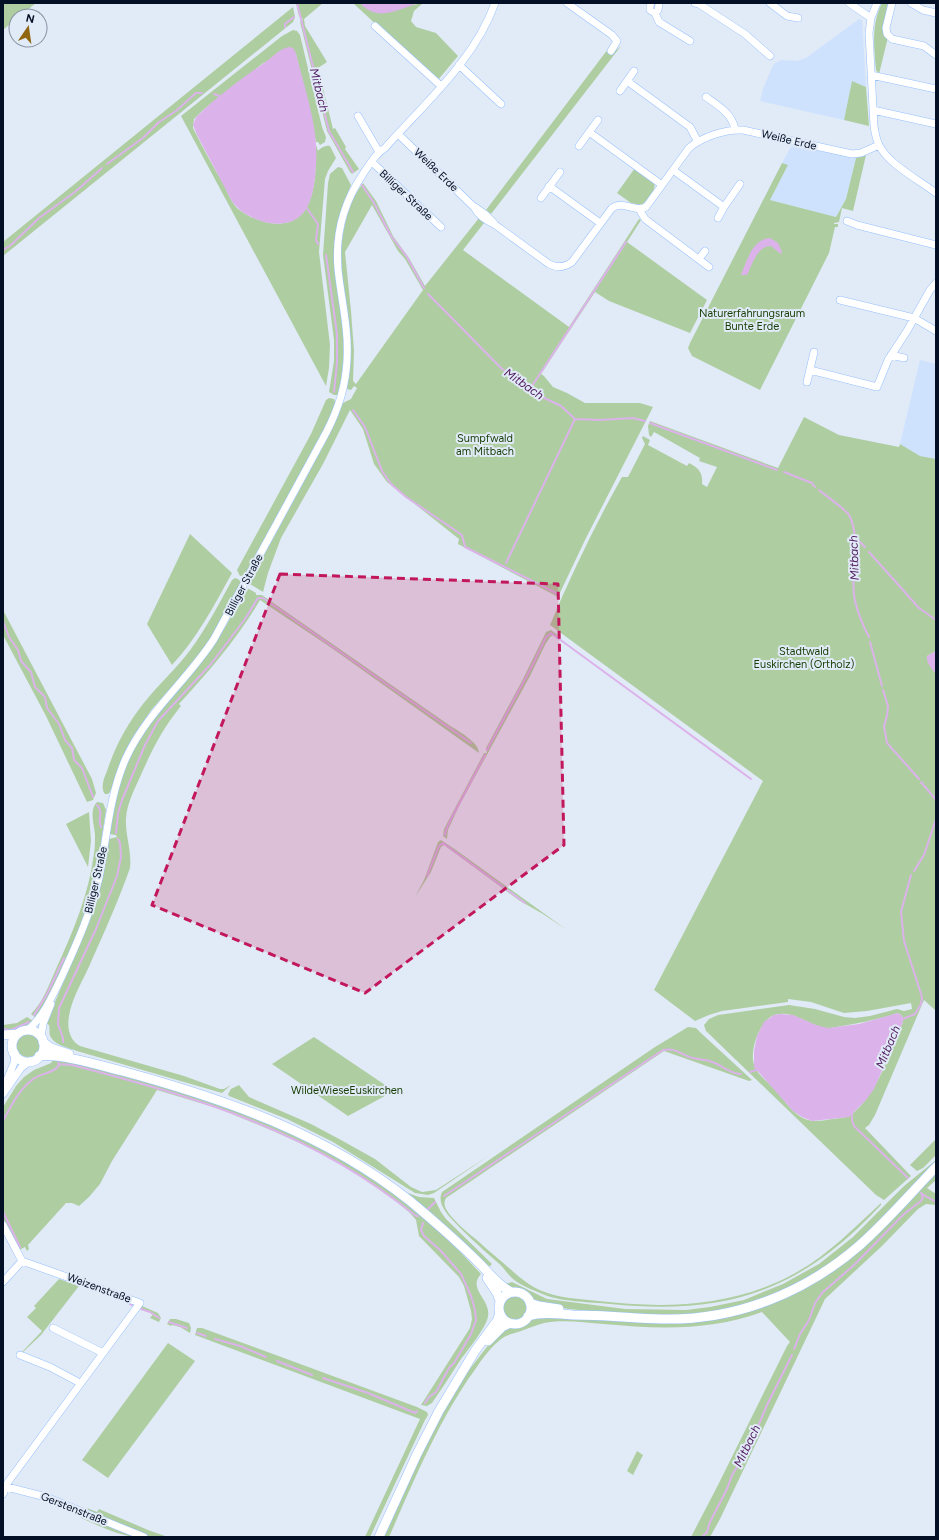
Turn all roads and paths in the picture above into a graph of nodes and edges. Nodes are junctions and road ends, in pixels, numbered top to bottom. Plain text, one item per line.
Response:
1 (495, 3) edge
2 (567, 3) edge
3 (651, 3) edge
4 (659, 3) edge
5 (695, 3) edge
6 (770, 3) edge
7 (849, 3) edge
8 (877, 3) edge
9 (892, 3) edge
10 (912, 3) edge
11 (655, 13) junction
12 (936, 13) edge
13 (798, 18) dead end
14 (871, 18) junction
15 (375, 26) dead end
16 (690, 41) dead end
17 (611, 51) dead end
18 (936, 55) edge
19 (770, 56) dead end
20 (459, 65) junction
21 (634, 71) dead end
22 (872, 75) junction
23 (627, 81) junction
24 (440, 86) junction
25 (936, 89) edge
26 (620, 91) dead end
27 (706, 98) dead end
28 (500, 104) dead end
29 (873, 110) junction
30 (358, 116) dead end
31 (598, 120) dead end
32 (936, 124) edge
33 (736, 129) junction
34 (589, 132) junction
35 (398, 134) junction
36 (698, 142) junction
37 (879, 145) junction
38 (579, 146) dead end
39 (379, 152) junction
40 (372, 162) junction
41 (673, 170) junction
42 (560, 172) dead end
43 (740, 184) dead end
44 (662, 185) junction
45 (549, 186) junction
46 (936, 192) edge
47 (541, 198) dead end
48 (724, 207) junction
49 (639, 209) junction
50 (718, 218) dead end
51 (847, 221) dead end
52 (600, 223) junction
53 (441, 227) dead end
54 (936, 245) edge
55 (705, 252) dead end
56 (699, 259) junction
57 (709, 267) dead end
58 (936, 283) edge
59 (840, 300) dead end
60 (914, 318) junction
61 (936, 331) edge
62 (814, 352) dead end
63 (891, 355) junction
64 (904, 358) dead end
65 (810, 370) junction
66 (807, 382) dead end
67 (54, 992) junction
68 (28, 1030) junction
69 (17, 1034) junction
70 (3, 1035) edge
71 (42, 1040) junction
72 (3, 1042) edge
73 (14, 1052) junction
74 (39, 1056) junction
75 (30, 1061) junction
76 (107, 1067) junction
77 (3, 1090) edge
78 (3, 1094) edge
79 (936, 1167) edge
80 (3, 1225) edge
81 (466, 1252) junction
82 (22, 1261) junction
83 (3, 1282) edge
84 (511, 1292) junction
85 (500, 1301) junction
86 (530, 1303) junction
87 (500, 1313) junction
88 (594, 1315) junction
89 (528, 1316) junction
90 (510, 1323) junction
91 (56, 1331) dead end
92 (103, 1352) junction
93 (20, 1355) dead end
94 (466, 1368) junction
95 (80, 1383) junction
96 (4, 1489) edge
97 (144, 1537) edge
98 (379, 1537) edge

1 - 20 street, Billiger Straße
2 - 17 street
3 - 11 street
4 - 11 street
5 - 19 street
6 - 13 street
7 - 14 street
8 - 14 street
9 - 18 street
10 - 12 street
11 - 16 street
14 - 22 street
15 - 24 street
20 - 24 street, Billiger Straße
20 - 28 street
21 - 23 street
22 - 25 street
22 - 29 street
23 - 26 street
23 - 36 street
24 - 35 street, Billiger Straße
27 - 33 street
29 - 32 street
29 - 37 street
30 - 39 street, Billiger Straße
31 - 34 street
33 - 36 street, Weiße Erde
33 - 37 street, Weiße Erde
34 - 38 street
34 - 44 street
35 - 39 street, Billiger Straße
35 - 52 street, Weiße Erde
36 - 41 street, Weiße Erde
37 - 46 street
39 - 40 street, Billiger Straße
40 - 53 street, Billiger Straße
40 - 67 street, Billiger Straße
41 - 44 street, Weiße Erde
41 - 48 street
42 - 45 street
43 - 48 street
44 - 49 street, Weiße Erde
45 - 47 street
45 - 52 street
48 - 50 street
49 - 52 street, Weiße Erde
49 - 56 street
51 - 54 street
55 - 56 street
56 - 57 street
58 - 60 street
59 - 60 street
60 - 61 street
60 - 63 street
62 - 65 street
63 - 64 street
63 - 65 street
65 - 66 street
67 - 68 street, Billiger Straße
67 - 71 street, Billiger Straße
68 - 69 main road
68 - 71 main road
69 - 70 main road
69 - 73 main road
71 - 74 main road
71 - 76 main road
72 - 73 main road
73 - 75 main road
73 - 77 street
74 - 75 main road
74 - 76 main road
75 - 78 street
76 - 81 main road
79 - 88 main road
80 - 82 street
81 - 84 main road
81 - 85 main road
82 - 83 street
82 - 92 street, Weizenstraße
84 - 85 main road
84 - 86 main road
85 - 87 main road
86 - 88 main road
86 - 89 main road
87 - 90 main road
87 - 94 main road
88 - 89 main road
89 - 90 main road
90 - 94 main road
91 - 92 street
92 - 95 street, Weizenstraße
93 - 95 street
94 - 98 main road
95 - 96 street, Weizenstraße
96 - 97 street, Gerstenstraße

